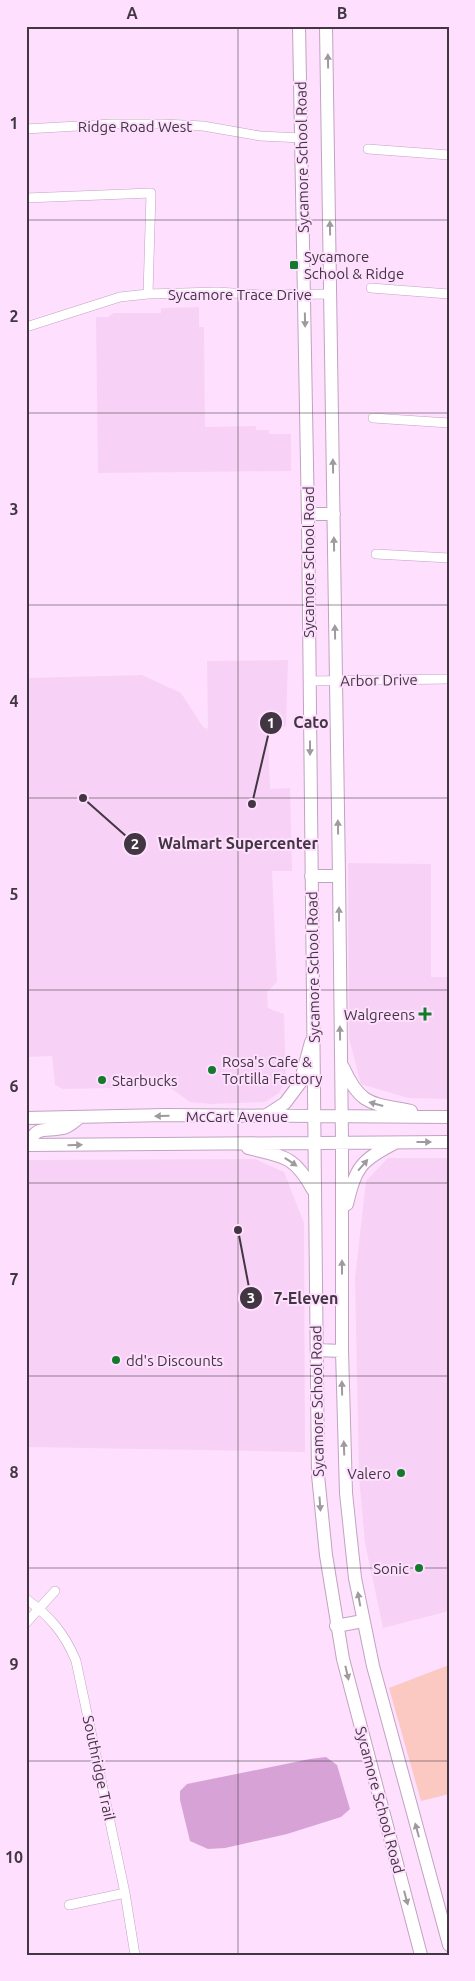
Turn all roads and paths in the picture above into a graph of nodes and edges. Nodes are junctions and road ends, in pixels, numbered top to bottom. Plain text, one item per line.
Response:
1 (299, 26) edge
2 (326, 26) edge
3 (26, 129) edge
4 (302, 138) junction
5 (368, 149) dead end
6 (449, 155) edge
7 (26, 198) edge
8 (371, 288) dead end
9 (148, 294) junction
10 (305, 294) junction
11 (331, 294) junction
12 (449, 294) edge
13 (26, 327) edge
14 (374, 418) dead end
15 (449, 423) edge
16 (308, 514) junction
17 (334, 514) junction
18 (376, 554) dead end
19 (449, 558) edge
20 (449, 678) edge
21 (309, 681) junction
22 (336, 681) junction
23 (311, 876) junction
24 (339, 876) junction
25 (314, 1030) junction
26 (341, 1061) junction
27 (265, 1116) junction
28 (315, 1116) junction
29 (80, 1117) junction
30 (342, 1117) junction
31 (445, 1117) edge
32 (29, 1118) edge
33 (26, 1130) edge
34 (315, 1142) junction
35 (342, 1142) junction
36 (398, 1142) junction
37 (449, 1142) edge
38 (228, 1143) junction
39 (28, 1145) edge
40 (314, 1191) junction
41 (342, 1226) junction
42 (317, 1350) junction
43 (342, 1351) junction
44 (55, 1591) dead end
45 (26, 1600) edge
46 (39, 1608) junction
47 (363, 1620) junction
48 (26, 1623) edge
49 (336, 1626) junction
50 (125, 1894) junction
51 (69, 1905) dead end
52 (449, 1945) edge
53 (135, 1955) edge
54 (421, 1955) edge

1 - 4 main road, Sycamore School Road
11 -> 2 main road, Sycamore School Road
3 - 4 street, Ridge Road West
4 - 10 main road, Sycamore School Road
5 - 6 street
7 - 9 street, Sycamore Trace Drive
8 - 12 street
9 - 10 street, Sycamore Trace Drive
9 - 13 street, Sycamore Trace Drive
10 - 11 street, Sycamore Trace Drive
10 -> 16 main road, Sycamore School Road
17 -> 11 main road, Sycamore School Road
14 - 15 street
16 - 17 main road
16 - 21 main road, Sycamore School Road
22 -> 17 main road, Sycamore School Road
18 - 19 street
20 - 22 street, Arbor Drive
21 - 22 street, Arbor Drive
21 -> 23 main road, Sycamore School Road
24 -> 22 main road, Sycamore School Road
23 - 24 main road
23 - 25 main road, Sycamore School Road
26 -> 24 main road, Sycamore School Road
25 - 27 main road
25 - 28 main road, Sycamore School Road
26 - 30 main road, Sycamore School Road
31 -> 26 main road
27 - 28 main road, McCart Avenue
27 -> 29 main road, McCart Avenue
28 - 30 main road, McCart Avenue
28 - 34 main road, Sycamore School Road
29 - 32 main road, McCart Avenue
29 - 39 main road
30 - 31 main road, McCart Avenue
30 - 35 main road, Sycamore School Road
32 - 33 main road
34 - 35 main road, McCart Avenue
34 - 38 main road, McCart Avenue
34 - 40 main road, Sycamore School Road
35 - 36 main road, McCart Avenue
35 - 41 main road, Sycamore School Road
36 -> 37 main road, McCart Avenue
41 -> 36 main road
39 -> 38 main road, McCart Avenue
38 -> 40 main road
40 - 42 main road, Sycamore School Road
43 -> 41 main road, Sycamore School Road
42 - 43 main road
42 -> 49 main road, Sycamore School Road
47 -> 43 main road, Sycamore School Road
44 - 46 street
45 - 46 street, Southridge Trail
46 - 48 street
46 - 50 street, Southridge Trail
47 - 49 main road
52 -> 47 main road, Sycamore School Road
49 -> 54 main road, Sycamore School Road
50 - 51 street
50 - 53 street, Southridge Trail

